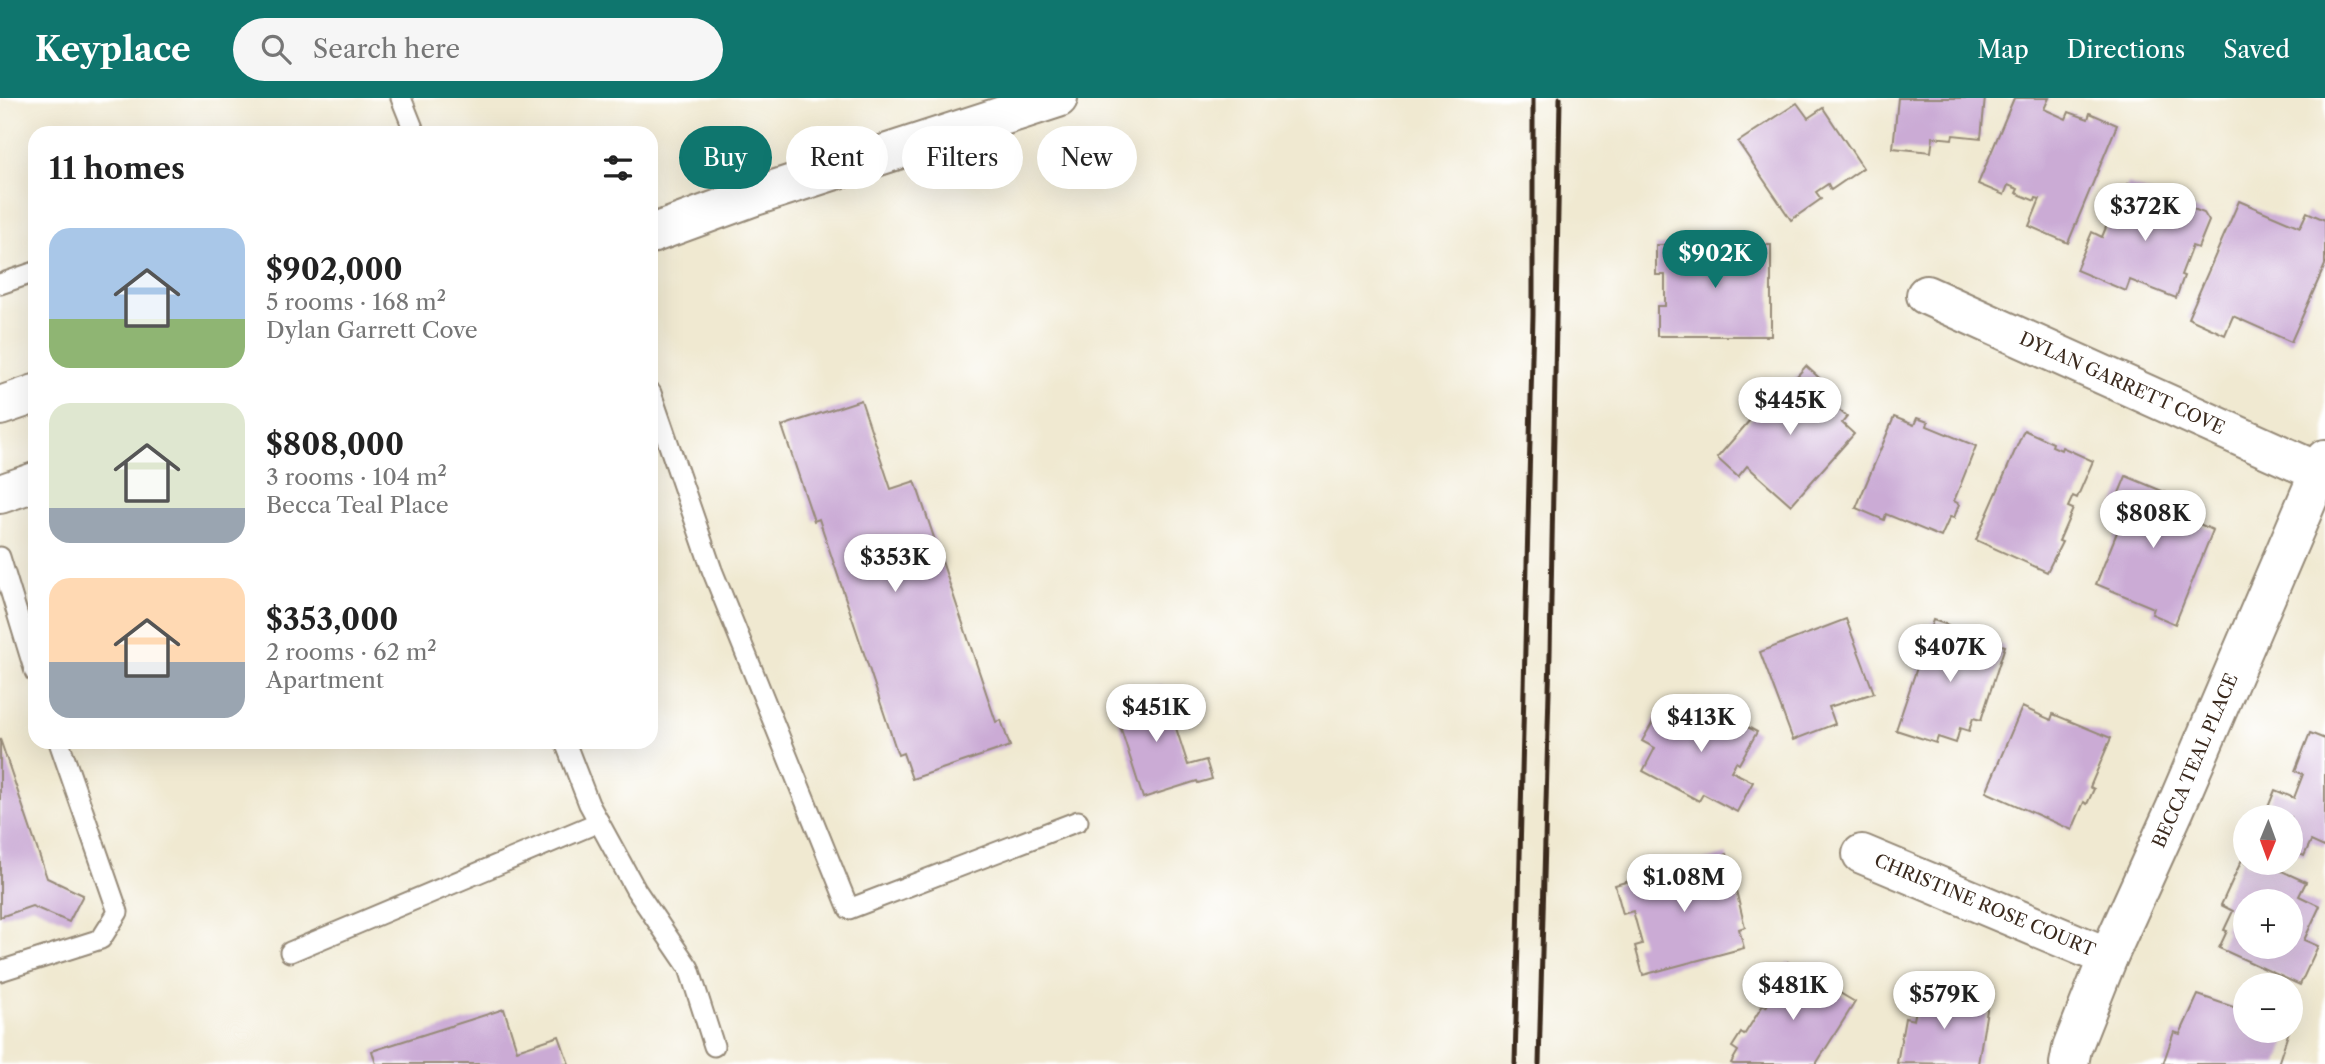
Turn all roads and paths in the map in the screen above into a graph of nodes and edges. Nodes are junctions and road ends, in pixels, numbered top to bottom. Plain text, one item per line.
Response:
1 (401, 98) edge
2 (1058, 98) edge
3 (412, 126) edge
4 (658, 231) edge
5 (28, 274) edge
6 (0, 284) edge
7 (1926, 295) dead end
8 (28, 396) edge
9 (0, 406) edge
10 (658, 413) edge
11 (2322, 465) edge
12 (28, 484) edge
13 (0, 494) edge
14 (0, 557) edge
15 (28, 649) edge
16 (61, 749) edge
17 (568, 749) edge
18 (1078, 821) dead end
19 (599, 822) junction
20 (1862, 854) dead end
21 (290, 952) dead end
22 (2108, 957) junction
23 (0, 971) edge
24 (715, 1046) dead end
25 (2069, 1064) edge

1 - 3 lane
2 - 4 street
5 - 6 lane
7 - 11 street, DYLAN GARRETT COVE
8 - 9 street
10 - 18 lane
11 - 22 street, BECCA TEAL PLACE
12 - 13 street
14 - 15 lane
16 - 23 lane
17 - 19 lane
19 - 21 lane
19 - 24 lane
20 - 22 street, CHRISTINE ROSE COURT
22 - 25 street, BECCA TEAL PLACE

